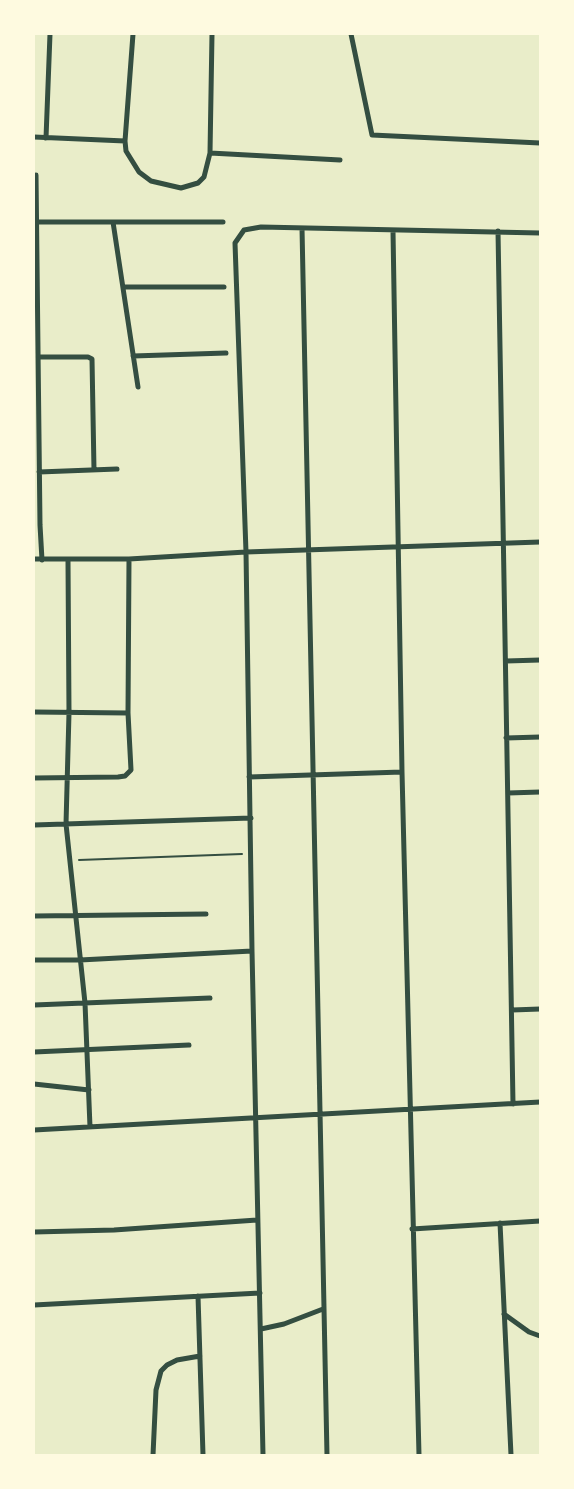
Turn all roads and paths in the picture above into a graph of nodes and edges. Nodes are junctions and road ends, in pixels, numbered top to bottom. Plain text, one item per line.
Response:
1 (50, 34) edge
2 (133, 34) edge
3 (212, 34) edge
4 (350, 34) edge
5 (34, 137) edge
6 (46, 138) junction
7 (125, 141) junction
8 (540, 143) edge
9 (210, 153) junction
10 (340, 160) dead end
11 (36, 175) dead end
12 (37, 222) junction
13 (113, 222) junction
14 (223, 222) dead end
15 (302, 228) junction
16 (394, 231) junction
17 (498, 231) junction
18 (540, 233) edge
19 (123, 287) junction
20 (224, 287) dead end
21 (226, 353) dead end
22 (133, 356) junction
23 (38, 357) junction
24 (138, 387) dead end
25 (117, 469) dead end
26 (94, 470) junction
27 (39, 472) junction
28 (504, 542) junction
29 (540, 542) edge
30 (399, 546) junction
31 (308, 549) junction
32 (246, 552) junction
33 (34, 559) edge
34 (129, 559) junction
35 (42, 560) junction
36 (68, 561) junction
37 (540, 660) edge
38 (506, 661) junction
39 (34, 712) edge
40 (69, 713) junction
41 (128, 713) junction
42 (540, 737) edge
43 (506, 738) junction
44 (402, 772) junction
45 (314, 774) junction
46 (250, 777) junction
47 (34, 778) edge
48 (66, 778) junction
49 (540, 792) edge
50 (508, 793) junction
51 (251, 818) junction
52 (34, 824) edge
53 (66, 824) junction
54 (250, 854) junction
55 (72, 860) junction
56 (206, 914) dead end
57 (34, 916) edge
58 (76, 916) junction
59 (252, 951) junction
60 (34, 960) edge
61 (80, 960) junction
62 (210, 998) dead end
63 (85, 1003) junction
64 (34, 1005) edge
65 (540, 1009) edge
66 (512, 1010) junction
67 (188, 1045) dead end
68 (88, 1048) junction
69 (34, 1052) edge
70 (34, 1084) edge
71 (89, 1090) junction
72 (540, 1102) edge
73 (514, 1104) junction
74 (410, 1110) junction
75 (319, 1114) junction
76 (256, 1118) junction
77 (90, 1127) junction
78 (34, 1130) edge
79 (257, 1220) junction
80 (540, 1221) edge
81 (500, 1223) junction
82 (412, 1229) junction
83 (34, 1232) edge
84 (260, 1293) junction
85 (198, 1296) junction
86 (34, 1305) edge
87 (323, 1309) junction
88 (504, 1314) junction
89 (261, 1329) junction
90 (540, 1336) edge
91 (200, 1356) junction
92 (153, 1455) edge
93 (203, 1455) edge
94 (263, 1455) edge
95 (327, 1455) edge
96 (420, 1455) edge
97 (511, 1455) edge

1 - 6 street
2 - 7 street
3 - 9 street
4 - 8 street
5 - 6 street
6 - 7 street
7 - 9 street
9 - 10 street
11 - 12 street
12 - 13 street
12 - 23 street
13 - 14 street
13 - 19 street
15 - 16 street
15 - 31 street
15 - 32 street
16 - 17 street
16 - 30 street
17 - 18 street
17 - 28 street
19 - 20 street
19 - 22 street
21 - 22 street
22 - 24 street
23 - 26 street
23 - 27 street
25 - 26 street
26 - 27 street
27 - 35 street
28 - 29 street
28 - 30 street
28 - 38 street
30 - 31 street
30 - 44 street
31 - 32 street
31 - 45 street
32 - 34 street
32 - 46 street
33 - 35 street
34 - 36 street
34 - 41 street
35 - 36 street
36 - 40 street
37 - 38 street
38 - 43 street
39 - 40 street
40 - 41 street
40 - 48 street
41 - 48 street
42 - 43 street
43 - 50 street
44 - 45 street
44 - 74 street
45 - 46 street
45 - 75 street
46 - 51 street
47 - 48 street
48 - 53 street
49 - 50 street
50 - 66 street
51 - 53 street
51 - 54 street
52 - 53 street
53 - 55 street
54 - 55 path
54 - 59 street
55 - 58 street
56 - 58 street
57 - 58 street
58 - 61 street
59 - 61 street
59 - 76 street
60 - 61 street
61 - 63 street
62 - 63 street
63 - 64 street
63 - 68 street
65 - 66 street
66 - 73 street
67 - 68 street
68 - 69 street
68 - 71 street
70 - 71 street
71 - 77 street
72 - 73 street
73 - 74 street
74 - 75 street
74 - 82 street
75 - 76 street
75 - 87 street
76 - 77 street
76 - 79 street
77 - 78 street
79 - 83 street
79 - 84 street
80 - 81 street
81 - 82 street
81 - 88 street
82 - 96 street
84 - 85 street
84 - 89 street
85 - 86 street
85 - 91 street
87 - 89 street
87 - 95 street
88 - 90 street
88 - 97 street
89 - 94 street
91 - 92 street
91 - 93 street

